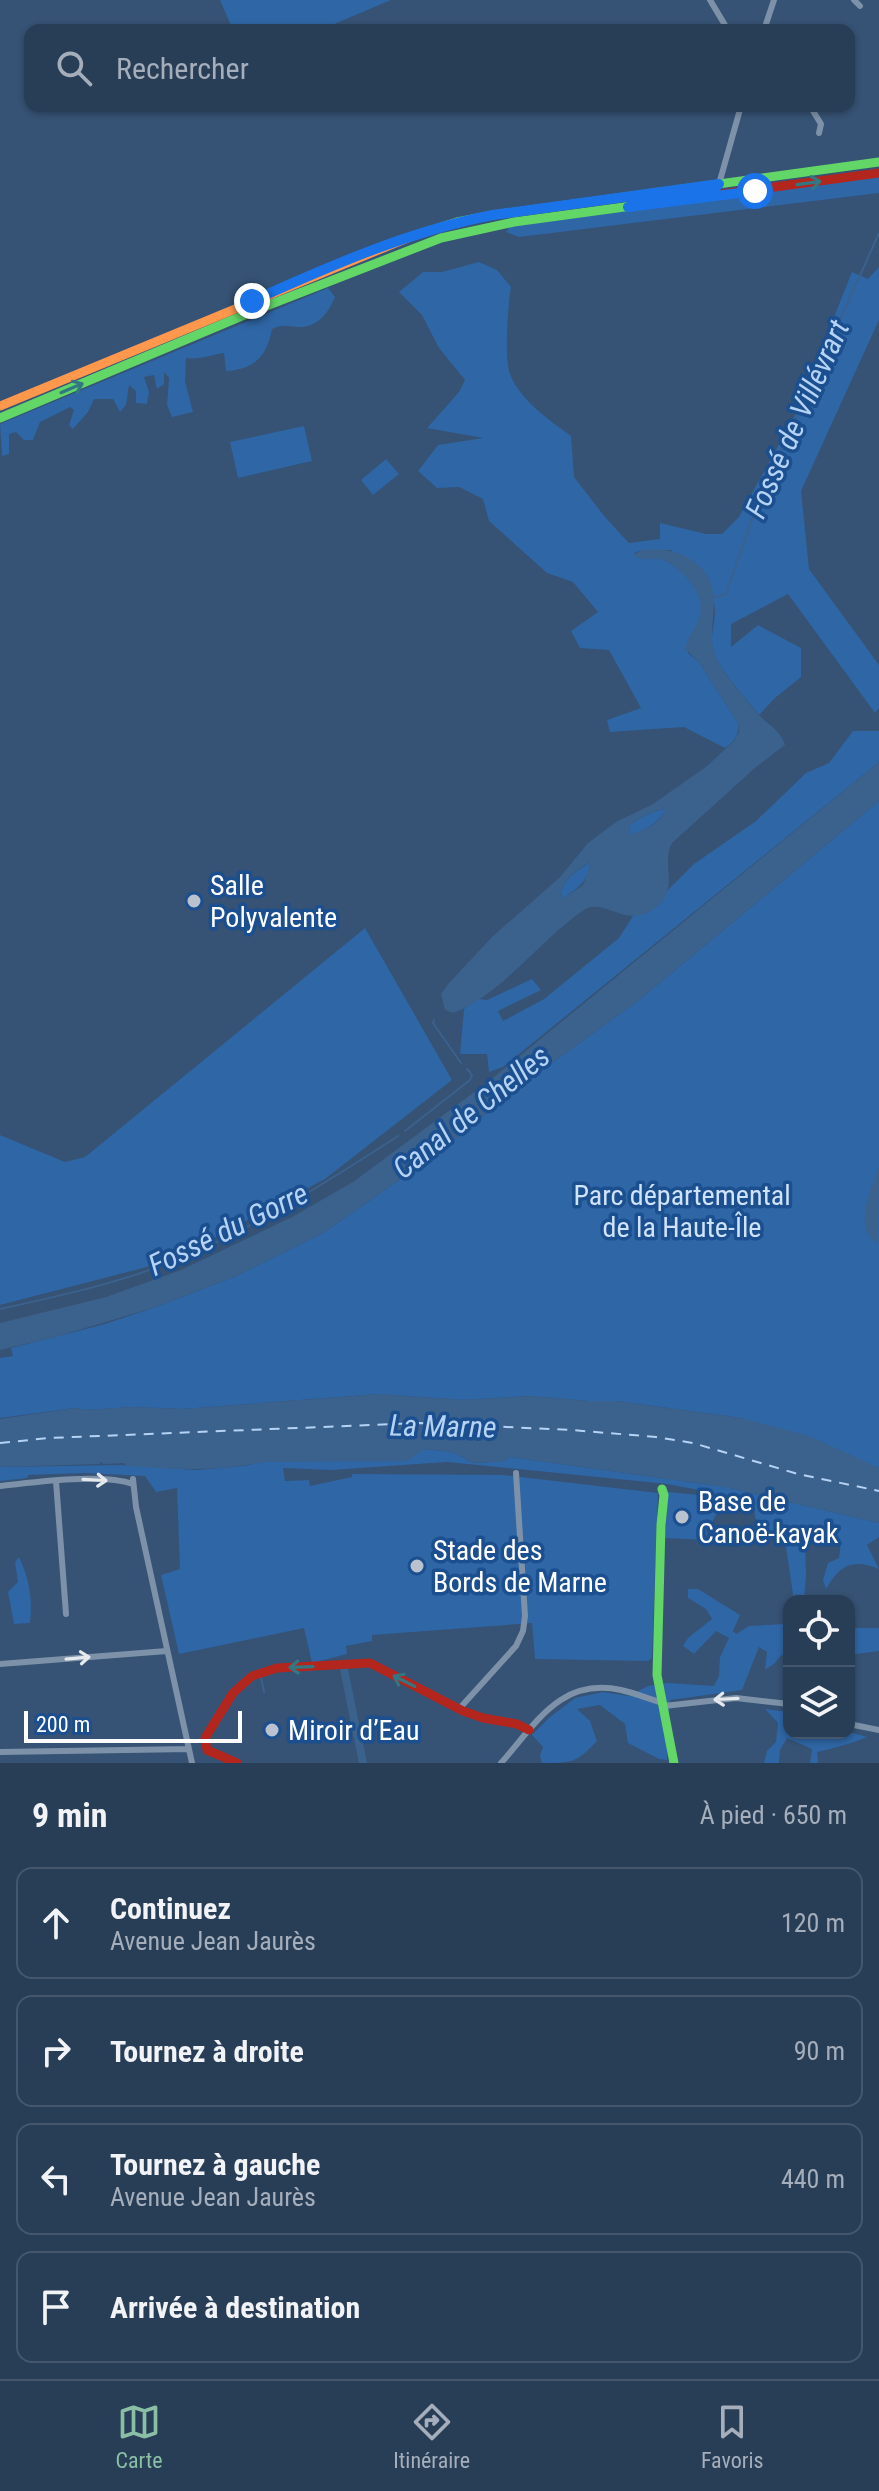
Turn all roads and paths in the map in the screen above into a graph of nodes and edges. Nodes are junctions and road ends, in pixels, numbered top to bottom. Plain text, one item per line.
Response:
1 (710, 0) edge
2 (774, 0) edge
3 (854, 0) edge
4 (860, 6) dead end
5 (724, 24) edge
6 (766, 24) edge
7 (739, 112) edge
8 (814, 112) edge
9 (819, 133) dead end
10 (879, 162) edge
11 (879, 173) edge
12 (719, 184) junction
13 (628, 207) junction
14 (0, 406) edge
15 (0, 418) edge
16 (516, 1473) dead end
17 (56, 1481) junction
18 (0, 1486) edge
19 (662, 1489) dead end
20 (66, 1614) dead end
21 (167, 1651) junction
22 (0, 1664) edge
23 (783, 1703) edge
24 (663, 1704) junction
25 (459, 1709) junction
26 (855, 1725) edge
27 (529, 1730) junction
28 (879, 1730) edge
29 (189, 1749) junction
30 (0, 1752) edge
31 (192, 1763) edge
32 (237, 1763) edge
33 (501, 1763) edge
34 (674, 1763) edge

1 - 5 street
2 - 6 street
3 - 4 street
7 - 12 street
8 - 9 street
10 - 12 main road
13 -> 11 main road
12 - 13 street
12 - 14 main road
15 -> 13 main road
16 - 25 street
17 - 18 street
17 - 20 street
17 -> 21 street
19 - 24 main road
22 -> 21 street
21 - 29 street
23 -> 24 street
24 - 27 street
24 - 34 main road
25 - 27 main road
25 -> 32 main road
26 - 28 street
27 - 33 street
29 - 30 street
29 - 31 street

